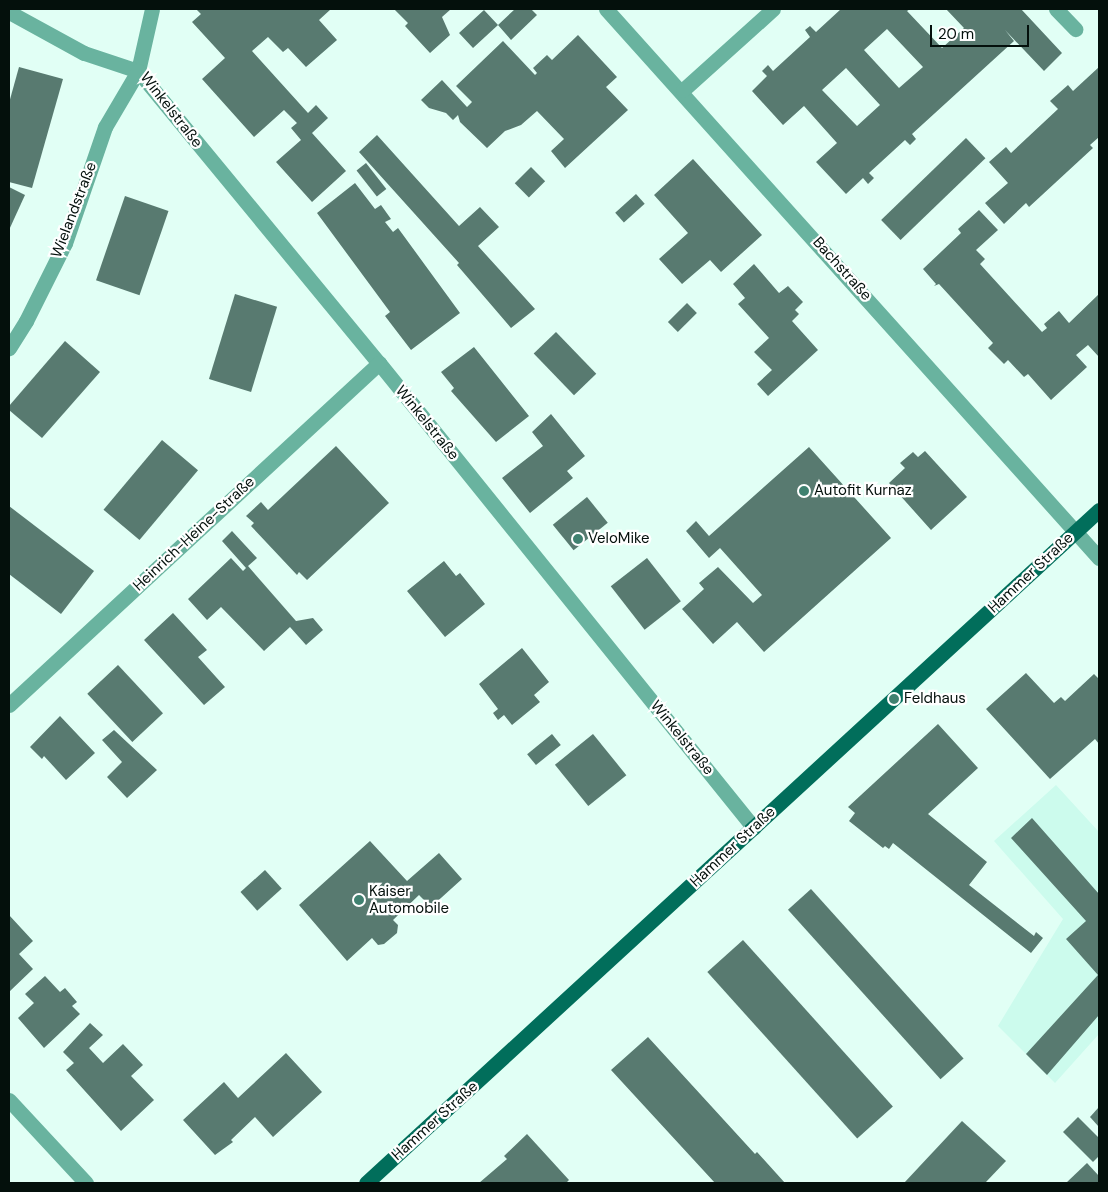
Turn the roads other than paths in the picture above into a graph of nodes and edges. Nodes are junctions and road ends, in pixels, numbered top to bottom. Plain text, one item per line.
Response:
1 (152, 9) edge
2 (606, 9) edge
3 (773, 9) edge
4 (1056, 9) edge
5 (9, 12) edge
6 (1075, 29) dead end
7 (138, 71) junction
8 (683, 90) junction
9 (9, 348) edge
10 (379, 363) junction
11 (1099, 510) edge
12 (1075, 532) junction
13 (1099, 558) edge
14 (9, 705) edge
15 (754, 828) junction
16 (9, 1100) edge
17 (86, 1183) edge
18 (366, 1183) edge

1 - 7 street, Winkelstraße
2 - 8 street, Bachstraße
3 - 8 street
4 - 6 street
5 - 7 street
7 - 9 street, Wielandstraße
7 - 10 street, Winkelstraße
8 - 12 street, Bachstraße
10 - 14 street, Heinrich-Heine-Straße
10 - 15 street, Winkelstraße
11 - 12 main road, Hammer Straße
12 - 13 street, Bachstraße
12 - 15 main road, Hammer Straße
15 - 18 main road, Hammer Straße
16 - 17 street

